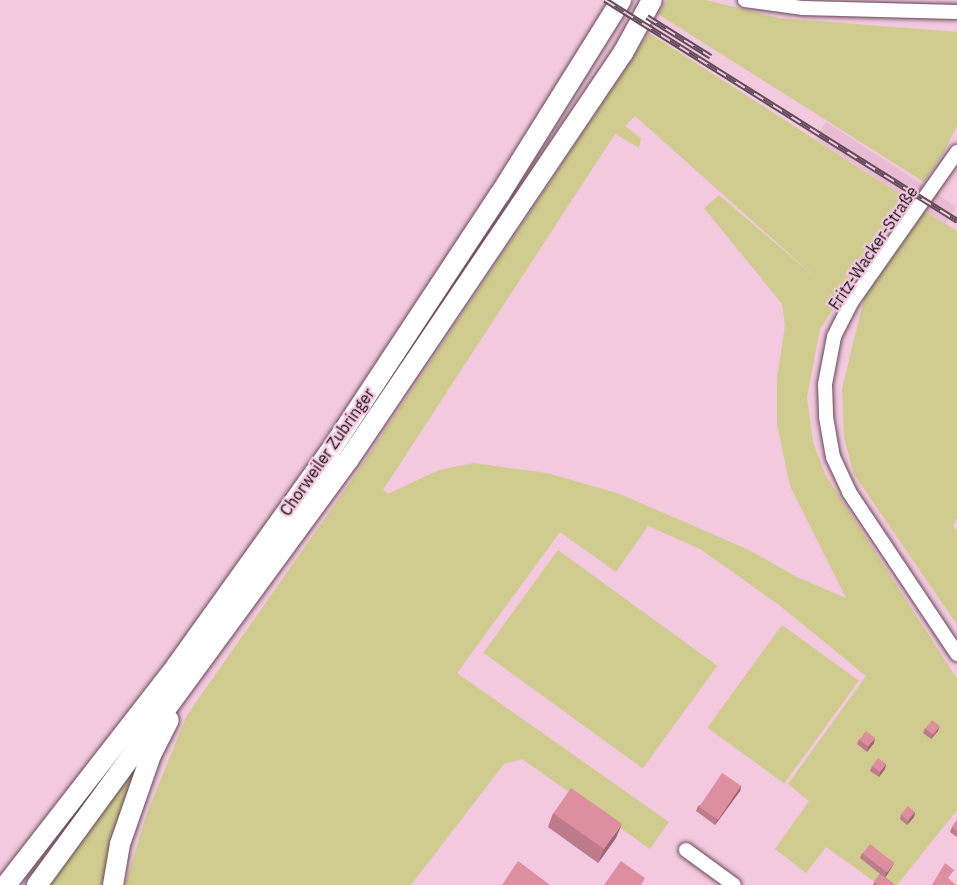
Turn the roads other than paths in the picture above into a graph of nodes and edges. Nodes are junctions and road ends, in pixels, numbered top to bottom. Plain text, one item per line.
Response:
1 (621, 0) edge
2 (652, 0) edge
3 (745, 0) edge
4 (957, 12) edge
5 (957, 152) edge
6 (957, 654) edge
7 (191, 677) junction
8 (686, 850) dead end
9 (6, 885) edge
10 (37, 885) edge
11 (113, 885) edge
12 (734, 885) edge

1 - 9 highway, Chorweiler Zubringer
2 - 7 highway, Chorweiler Zubringer
3 - 4 street
5 - 6 street, Fritz-Wacker-Straße
7 - 10 highway, Chorweiler Zubringer
7 - 11 highway, Chorweiler Zubringer
8 - 12 street

